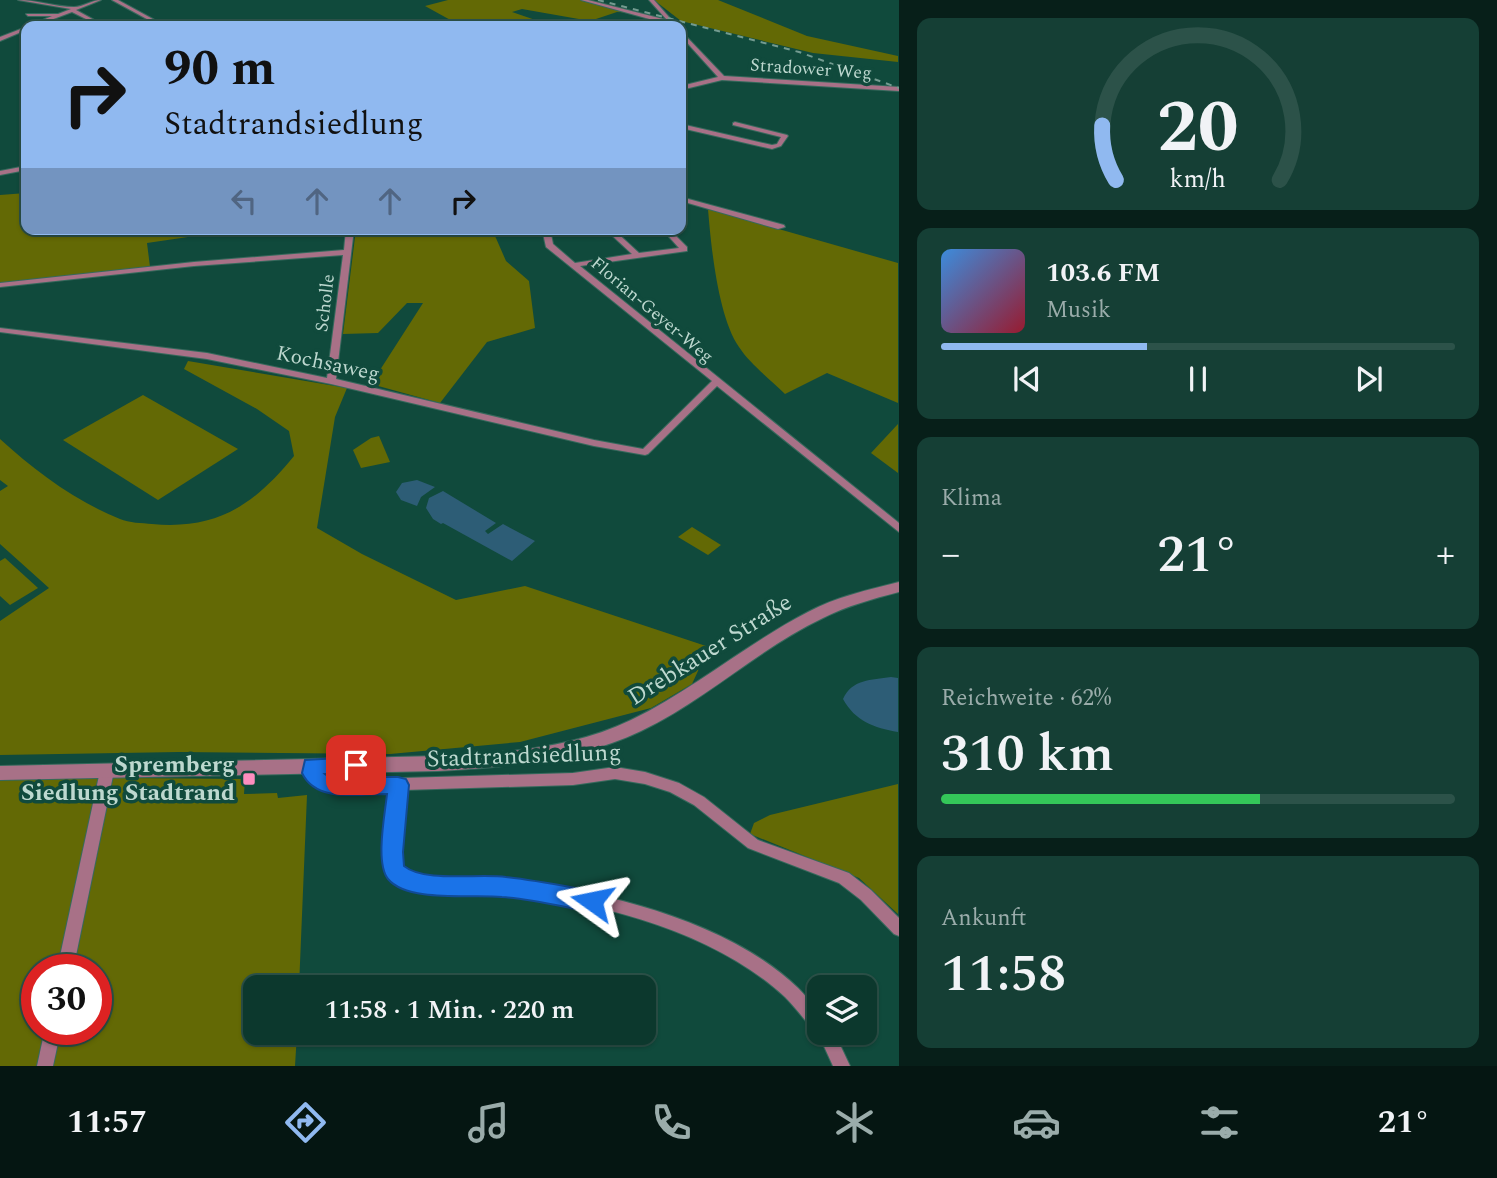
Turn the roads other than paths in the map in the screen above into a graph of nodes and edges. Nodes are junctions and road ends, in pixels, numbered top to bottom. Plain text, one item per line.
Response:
1 (20, 0) edge
2 (99, 0) edge
3 (114, 0) edge
4 (583, 0) edge
5 (651, 0) edge
6 (74, 10) junction
7 (28, 15) dead end
8 (59, 15) junction
9 (44, 21) edge
10 (94, 21) edge
11 (154, 21) edge
12 (662, 21) edge
13 (670, 21) edge
14 (21, 30) edge
15 (686, 38) edge
16 (0, 39) edge
17 (722, 78) junction
18 (686, 87) edge
19 (898, 89) edge
20 (735, 124) dead end
21 (686, 126) edge
22 (21, 169) edge
23 (0, 173) edge
24 (686, 199) edge
25 (781, 227) dead end
26 (349, 235) edge
27 (547, 235) edge
28 (615, 235) edge
29 (671, 235) edge
30 (347, 252) junction
31 (638, 256) junction
32 (574, 265) junction
33 (0, 285) edge
34 (1, 330) edge
35 (331, 381) junction
36 (715, 383) junction
37 (645, 452) joint
38 (898, 529) edge
39 (898, 587) edge
40 (312, 766) junction
41 (107, 771) junction
42 (0, 773) edge
43 (398, 785) junction
44 (898, 929) edge
45 (68, 954) edge
46 (807, 1011) edge
47 (49, 1045) edge
48 (832, 1045) edge
49 (45, 1066) edge
50 (842, 1066) edge

1 - 6 street
2 - 6 street
3 - 11 street
4 - 12 street
5 - 13 street
6 - 8 street
6 - 10 street
7 - 8 street
8 - 9 street
14 - 16 street
15 - 17 street
17 - 18 street, Stradower Weg
17 - 19 street, Stradower Weg
20 - 21 street
22 - 23 street
24 - 25 street
26 - 30 street, Scholle
27 - 32 street, Florian-Geyer-Weg
28 - 31 street
29 - 31 street
30 - 33 street
30 - 35 street, Scholle
31 - 32 street
32 - 36 street, Florian-Geyer-Weg
34 - 35 street, Kochsaweg
35 - 37 street, Kochsaweg
36 - 37 street, Florian-Geyer-Weg
36 - 38 street, Florian-Geyer-Weg
39 - 40 street, Drebkauer Straße
40 - 41 street, Drebkauer Straße
40 - 43 street, Stadtrandsiedlung
41 - 42 street, Drebkauer Straße
41 - 45 street
43 - 44 street, Stadtrandsiedlung
43 - 46 street, Stadtrandsiedlung
47 - 49 street
48 - 50 street

